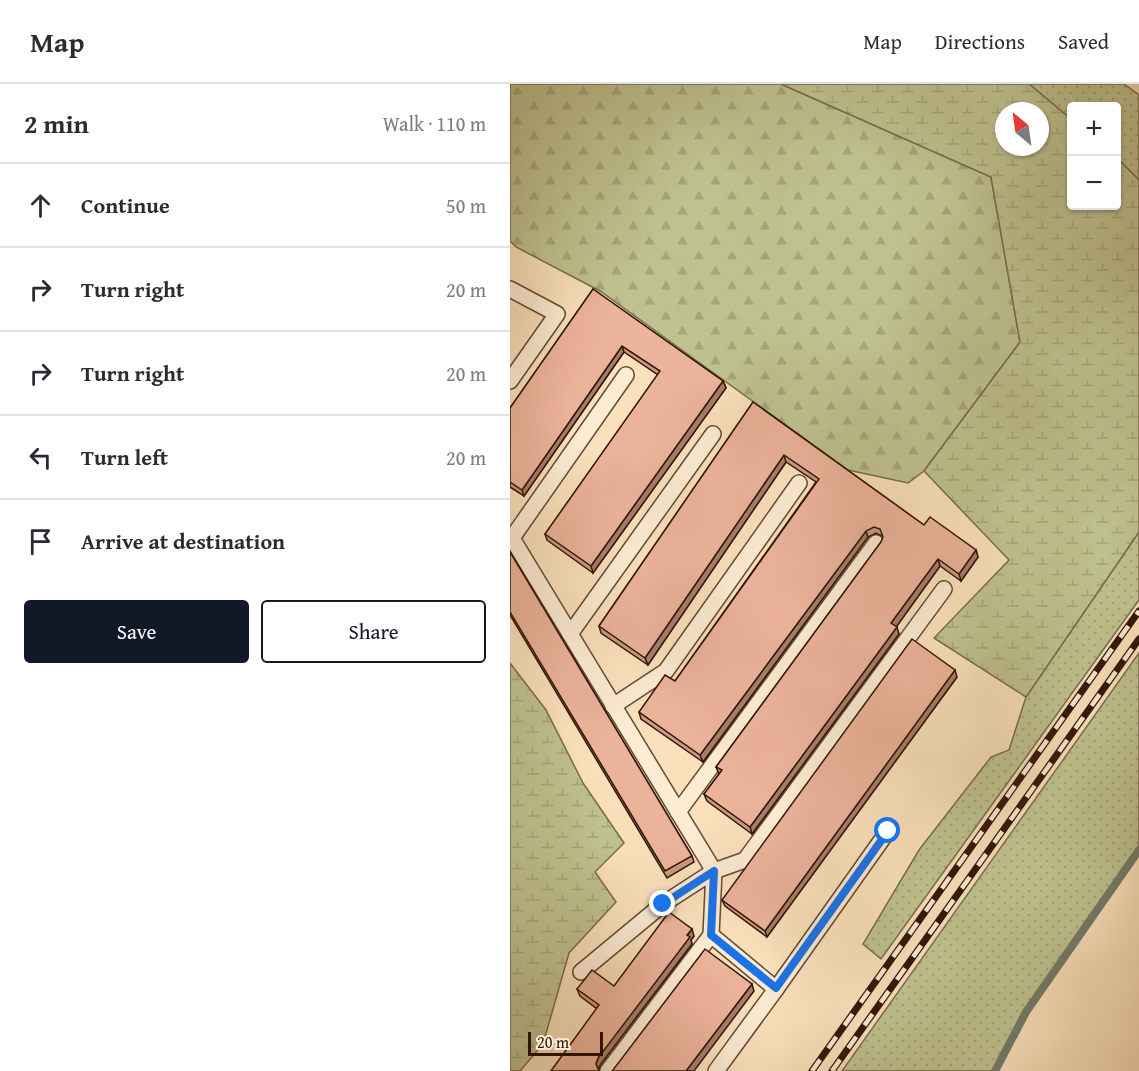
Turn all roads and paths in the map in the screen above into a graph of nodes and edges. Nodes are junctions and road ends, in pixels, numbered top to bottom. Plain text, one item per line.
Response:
1 (510, 289) edge
2 (626, 375) dead end
3 (510, 381) edge
4 (713, 434) dead end
5 (798, 483) dead end
6 (511, 536) edge
7 (876, 543) dead end
8 (944, 589) dead end
9 (570, 634) junction
10 (614, 706) junction
11 (678, 812) junction
12 (888, 831) dead end
13 (714, 871) junction
14 (711, 935) junction
15 (581, 972) dead end
16 (776, 988) junction
17 (608, 1071) edge
18 (716, 1071) edge

1 - 3 lane
2 - 6 lane
4 - 9 lane
5 - 10 lane
6 - 9 lane
7 - 11 lane
8 - 13 lane
9 - 10 lane
10 - 11 lane
11 - 13 lane
12 - 16 lane
13 - 14 lane
13 - 15 lane
14 - 16 lane
14 - 17 lane
16 - 18 lane

